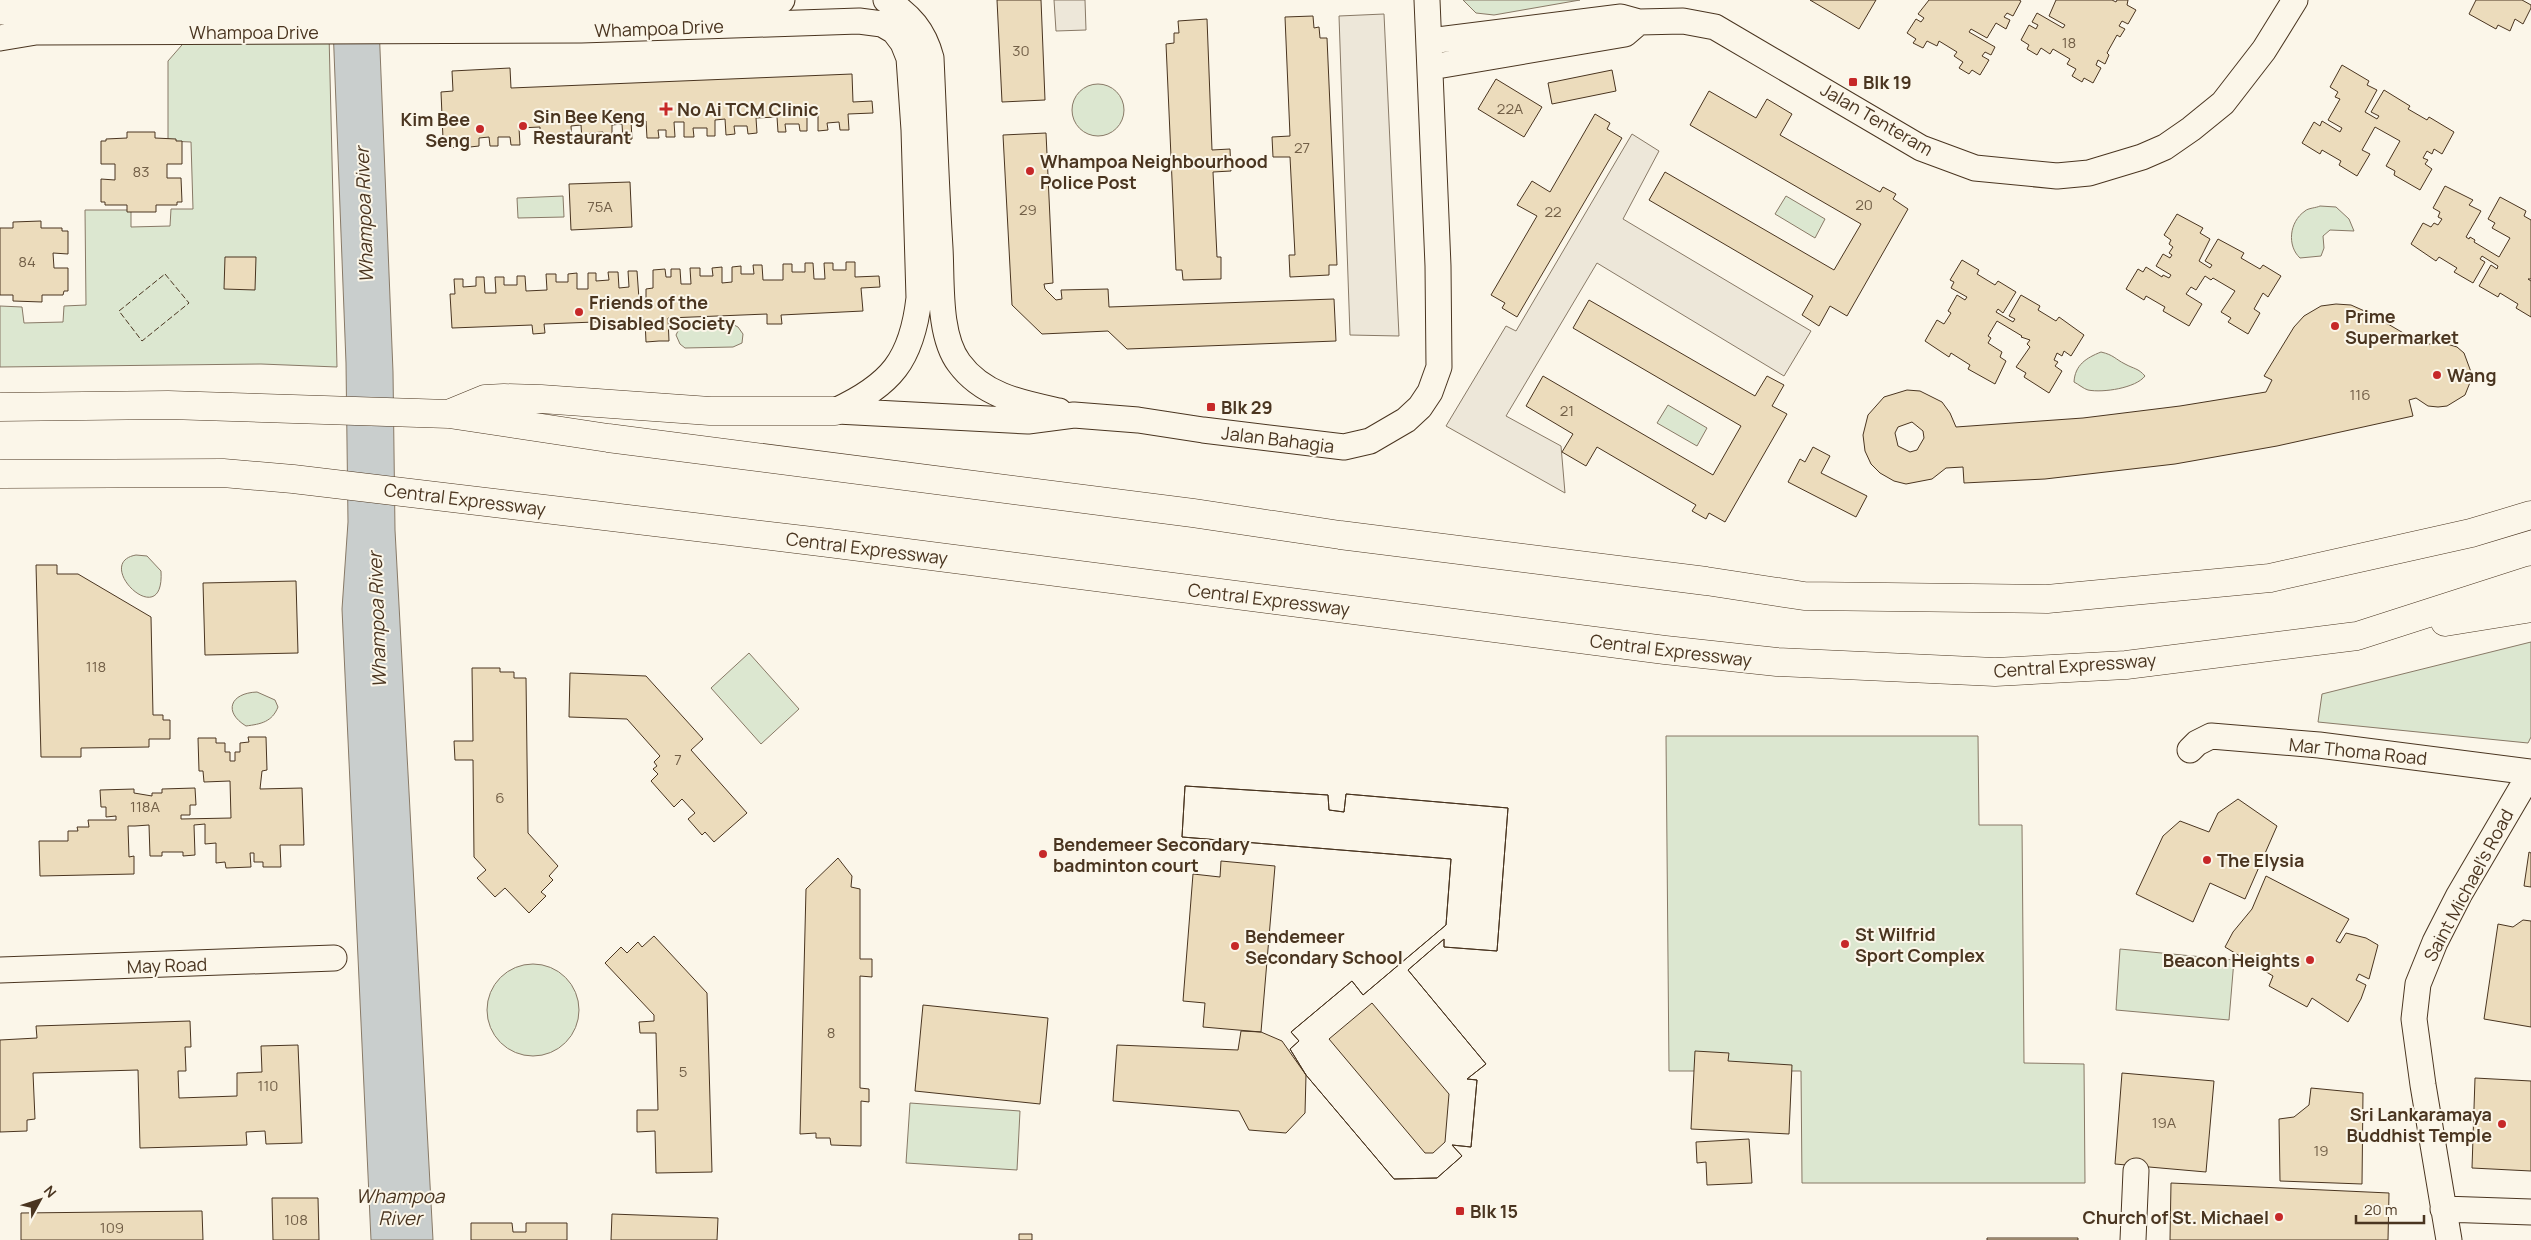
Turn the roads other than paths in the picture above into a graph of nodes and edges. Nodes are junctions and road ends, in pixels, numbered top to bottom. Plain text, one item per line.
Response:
1 (782, 0) edge
2 (886, 0) edge
3 (1427, 0) edge
4 (2295, 0) edge
5 (702, 10) edge
6 (677, 11) edge
7 (0, 12) edge
8 (319, 21) junction
9 (1639, 22) junction
10 (0, 38) edge
11 (1430, 40) junction
12 (1431, 67) junction
13 (0, 407) edge
14 (835, 411) junction
15 (436, 412) junction
16 (1074, 414) junction
17 (0, 474) edge
18 (2531, 515) edge
19 (2531, 580) edge
20 (2531, 608) edge
21 (2357, 636) junction
22 (2190, 750) dead end
23 (2531, 772) edge
24 (334, 958) dead end
25 (0, 970) edge
26 (2136, 1171) dead end
27 (2443, 1209) junction
28 (2531, 1212) edge
29 (2132, 1240) edge
30 (2449, 1240) edge

1 - 5 street, Whampoa Drive
2 - 16 street
3 - 11 street, Jalan Bahagia
4 - 9 street, Jalan Tenteram
5 - 6 street, Whampoa Drive
5 - 14 street, Whampoa Drive
6 - 8 street, Whampoa Drive
7 - 8 street, Whampoa Drive
8 - 10 street, Whampoa Drive
9 - 11 street, Jalan Tenteram
9 - 12 street
11 - 12 street, Jalan Bahagia
12 - 16 street, Jalan Bahagia
13 - 15 highway
14 - 15 highway
14 - 16 street, Jalan Bahagia
15 - 18 highway
17 - 21 highway, Central Expressway
19 - 21 highway, Central Expressway
20 - 21 highway
22 - 23 street, Mar Thoma Road
23 - 27 street, Saint Michael's Road
24 - 25 street, May Road
26 - 29 street
27 - 28 street
27 - 30 street, Saint Michael's Road

